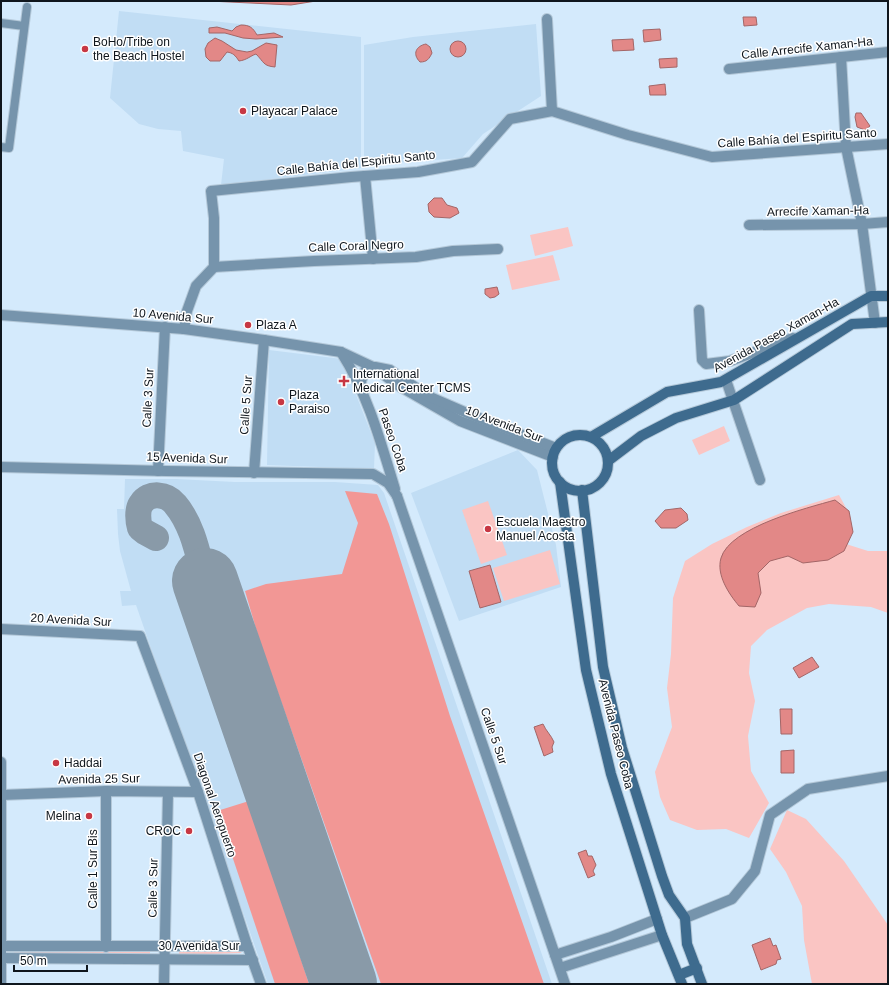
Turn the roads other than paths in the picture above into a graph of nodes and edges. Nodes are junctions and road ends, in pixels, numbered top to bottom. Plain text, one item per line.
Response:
1 (27, 7) dead end
2 (547, 19) dead end
3 (1, 23) edge
4 (24, 26) junction
5 (888, 52) edge
6 (841, 57) junction
7 (729, 69) dead end
8 (552, 111) junction
9 (888, 144) edge
10 (846, 147) junction
11 (5, 148) edge
12 (365, 176) junction
13 (888, 222) edge
14 (862, 224) junction
15 (749, 225) dead end
16 (498, 248) dead end
17 (373, 258) junction
18 (214, 267) junction
19 (872, 296) junction
20 (888, 296) edge
21 (699, 310) dead end
22 (1, 316) edge
23 (888, 322) edge
24 (875, 323) junction
25 (165, 327) junction
26 (184, 329) junction
27 (809, 332) junction
28 (264, 340) junction
29 (342, 352) junction
30 (373, 367) junction
31 (726, 380) junction
32 (363, 393) junction
33 (734, 400) junction
34 (591, 437) junction
35 (555, 452) junction
36 (384, 455) junction
37 (608, 461) junction
38 (1, 467) edge
39 (158, 471) junction
40 (254, 473) junction
41 (373, 474) junction
42 (760, 480) dead end
43 (560, 482) junction
44 (582, 490) junction
45 (397, 496) junction
46 (1, 629) edge
47 (140, 636) joint
48 (1, 762) edge
49 (888, 776) edge
50 (106, 791) junction
51 (168, 792) junction
52 (198, 792) junction
53 (2, 795) edge
54 (662, 876) junction
55 (645, 882) junction
56 (685, 918) junction
57 (657, 919) junction
58 (662, 935) junction
59 (247, 945) junction
60 (1, 946) edge
61 (106, 947) junction
62 (165, 947) junction
63 (555, 955) junction
64 (1, 958) edge
65 (165, 959) junction
66 (253, 960) junction
67 (560, 968) junction
68 (697, 968) junction
69 (680, 979) edge
70 (1, 984) edge
71 (164, 984) edge
72 (261, 984) edge
73 (565, 984) edge
74 (702, 984) edge

1 - 4 street
2 - 8 street
3 - 4 street
4 - 11 street
5 - 6 street, Calle Arrecife Xaman-Ha
6 - 7 street, Calle Arrecife Xaman-Ha
6 - 10 street
8 - 10 street, Calle Bahía del Espiritu Santo
8 - 12 street, Calle Bahía del Espiritu Santo
9 - 10 street, Calle Bahía del Espiritu Santo
10 - 14 street
12 - 17 street
12 - 18 street, Calle Bahía del Espiritu Santo
13 - 14 street, Arrecife Xaman-Ha
14 - 15 street, Arrecife Xaman-Ha
14 - 19 street
16 - 17 street, Calle Coral Negro
17 - 18 street, Calle Coral Negro
18 - 26 street
19 - 20 main road, Avenida Paseo Xaman-Ha
19 - 24 street
19 - 27 main road, Avenida Paseo Xaman-Ha
21 - 27 street
22 - 25 street, 10 Avenida Sur
23 - 24 main road
24 - 33 main road
25 - 26 street, 10 Avenida Sur
25 - 39 street, Calle 3 Sur
26 - 28 street, 10 Avenida Sur
27 - 31 main road, Avenida Paseo Xaman-Ha
28 - 29 street, 10 Avenida Sur
28 - 40 street, Calle 5 Sur
29 - 30 street, 10 Avenida Sur
29 - 32 street, Paseo Coba
30 - 32 street, Paseo Coba
30 - 35 street, 10 Avenida Sur
31 - 33 street
31 - 34 main road, Avenida Paseo Xaman-Ha
32 - 36 street, Paseo Coba
33 - 37 main road
33 - 42 street
34 - 35 main road
34 - 37 main road
35 - 43 main road
36 - 41 street
36 - 45 street, Paseo Coba
37 - 44 main road
38 - 39 street, 15 Avenida Sur
39 - 40 street, 15 Avenida Sur
40 - 41 street, 15 Avenida Sur
41 - 45 street
43 - 44 main road
43 - 55 main road, Avenida Paseo Coba
44 - 54 main road, Avenida Paseo Coba
45 - 63 street, Calle 5 Sur
46 - 47 street, 20 Avenida Sur
47 - 52 street, Diagonal Aeropuerto
48 - 53 street
49 - 56 street
50 - 51 street, Avenida 25 Sur
50 - 53 street, Avenida 25 Sur
50 - 61 street, Calle 1 Sur Bis
51 - 52 street, Avenida 25 Sur
51 - 62 street, Calle 3 Sur
52 - 59 street, Diagonal Aeropuerto
53 - 60 street
54 - 55 main road
54 - 56 main road, Avenida Paseo Coba
55 - 57 main road, Avenida Paseo Coba
56 - 68 main road
57 - 58 main road, Avenida Paseo Coba
57 - 63 street
58 - 67 street
58 - 69 main road, Avenida Paseo Coba
59 - 62 street, 30 Avenida Sur
59 - 66 street, Diagonal Aeropuerto
60 - 61 street, 30 Avenida Sur
60 - 64 street
61 - 62 street, 30 Avenida Sur
62 - 65 street, Calle 3 Sur
63 - 67 street, Calle 5 Sur
64 - 65 street, 30 Avenida Sur
64 - 70 street
65 - 66 street, 30 Avenida Sur
65 - 71 street, Calle 3 Sur
66 - 72 street, Diagonal Aeropuerto
67 - 73 street, Calle 5 Sur
68 - 69 main road
68 - 74 main road

